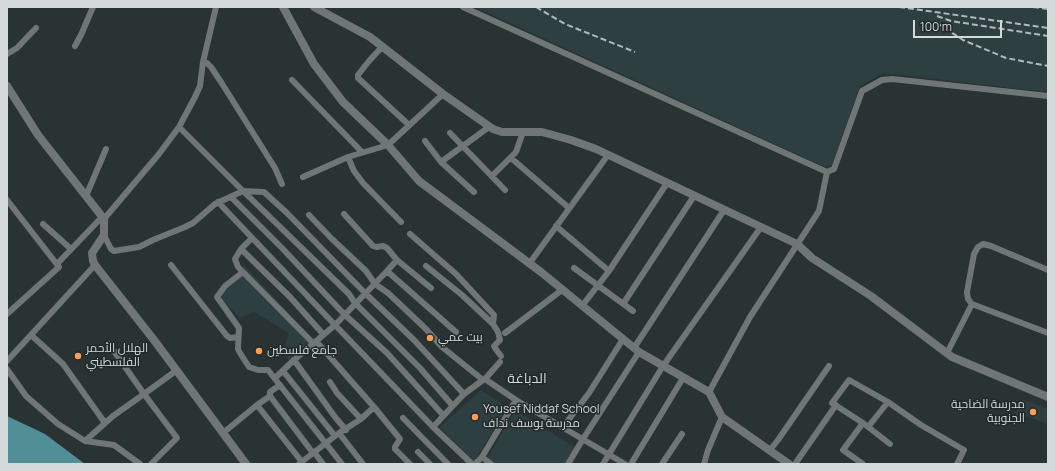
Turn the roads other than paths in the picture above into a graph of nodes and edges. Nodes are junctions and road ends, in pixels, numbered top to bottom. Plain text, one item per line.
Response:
1 (93, 7) edge
2 (216, 7) edge
3 (283, 7) edge
4 (314, 7) edge
5 (463, 7) edge
6 (36, 28) dead end
7 (75, 46) dead end
8 (382, 47) junction
9 (7, 54) edge
10 (203, 62) junction
11 (292, 80) dead end
12 (7, 86) edge
13 (443, 94) junction
14 (1048, 96) edge
15 (409, 125) junction
16 (179, 127) junction
17 (490, 127) junction
18 (523, 132) junction
19 (450, 133) dead end
20 (425, 141) dead end
21 (388, 145) junction
22 (464, 146) junction
23 (106, 149) dead end
24 (362, 152) junction
25 (608, 155) junction
26 (348, 157) junction
27 (510, 158) junction
28 (441, 162) junction
29 (827, 172) junction
30 (492, 176) junction
31 (303, 177) dead end
32 (667, 183) junction
33 (282, 184) dead end
34 (505, 190) dead end
35 (243, 191) junction
36 (474, 192) dead end
37 (86, 196) junction
38 (694, 196) junction
39 (231, 197) junction
40 (7, 200) edge
41 (218, 202) junction
42 (569, 208) junction
43 (724, 210) junction
44 (344, 214) dead end
45 (309, 215) dead end
46 (103, 218) junction
47 (401, 222) dead end
48 (43, 224) dead end
49 (556, 226) junction
50 (761, 227) junction
51 (410, 234) dead end
52 (104, 235) junction
53 (252, 238) junction
54 (797, 244) junction
55 (71, 249) junction
56 (241, 249) junction
57 (397, 260) junction
58 (57, 264) junction
59 (529, 264) junction
60 (95, 265) junction
61 (171, 265) dead end
62 (426, 266) dead end
63 (574, 268) dead end
64 (1048, 270) edge
65 (387, 271) junction
66 (609, 271) junction
67 (243, 272) junction
68 (375, 284) junction
69 (598, 286) junction
70 (431, 288) dead end
71 (562, 290) junction
72 (365, 293) junction
73 (355, 303) junction
74 (623, 304) junction
75 (972, 304) junction
76 (582, 306) junction
77 (633, 311) dead end
78 (7, 313) edge
79 (344, 314) junction
80 (493, 324) junction
81 (335, 325) junction
82 (456, 332) dead end
83 (1048, 333) edge
84 (323, 334) junction
85 (505, 334) dead end
86 (31, 335) junction
87 (238, 337) junction
88 (623, 339) junction
89 (315, 342) junction
90 (109, 344) dead end
91 (636, 350) junction
92 (947, 353) junction
93 (294, 360) junction
94 (7, 361) edge
95 (663, 366) junction
96 (829, 366) dead end
97 (7, 369) edge
98 (177, 370) junction
99 (283, 371) junction
100 (275, 378) junction
101 (683, 378) junction
102 (484, 379) junction
103 (330, 382) dead end
104 (280, 385) junction
105 (709, 392) junction
106 (144, 394) junction
107 (464, 394) junction
108 (270, 396) junction
109 (1048, 397) edge
110 (516, 400) junction
111 (888, 402) junction
112 (257, 405) junction
113 (452, 405) junction
114 (836, 405) junction
115 (374, 407) junction
116 (444, 415) junction
117 (722, 417) junction
118 (403, 418) dead end
119 (361, 419) junction
120 (105, 423) junction
121 (865, 425) junction
122 (433, 427) junction
123 (563, 427) junction
124 (346, 430) junction
125 (223, 433) junction
126 (682, 434) dead end
127 (337, 435) junction
128 (583, 439) junction
129 (86, 441) junction
130 (327, 443) junction
131 (890, 444) dead end
132 (770, 450) junction
133 (418, 452) dead end
134 (313, 453) junction
135 (609, 454) junction
136 (482, 457) junction
137 (302, 463) edge
138 (140, 464) edge
139 (151, 464) edge
140 (246, 464) edge
141 (323, 464) edge
142 (342, 464) edge
143 (363, 464) edge
144 (410, 464) edge
145 (430, 464) edge
146 (448, 464) edge
147 (473, 464) edge
148 (491, 464) edge
149 (568, 464) edge
150 (603, 464) edge
151 (625, 464) edge
152 (631, 464) edge
153 (662, 464) edge
154 (704, 464) edge
155 (789, 464) edge
156 (795, 464) edge
157 (863, 464) edge
158 (957, 464) edge

1 - 7 street
2 - 10 street
3 - 21 street
4 - 8 street
5 - 29 street
6 - 9 street
8 - 13 street
8 - 15 street
10 - 16 street
10 - 33 street
11 - 24 street
12 - 37 street
13 - 15 street
13 - 17 street
14 - 29 street
15 - 21 street
16 - 35 street
16 - 46 street
17 - 18 street
17 - 22 street
18 - 25 street
18 - 27 street
19 - 22 street
20 - 28 street
21 - 24 street
21 - 59 street
22 - 28 street
22 - 30 street
23 - 37 street
24 - 26 street
25 - 32 street
25 - 42 street
26 - 31 street
26 - 47 street
27 - 30 street
27 - 42 street
28 - 36 street
29 - 54 street
30 - 34 street
32 - 38 street
32 - 66 street
35 - 39 street
35 - 72 street
35 - 73 street
37 - 46 street
38 - 43 street
38 - 74 street
39 - 41 street
39 - 79 street
40 - 58 street
41 - 52 street
41 - 53 street
42 - 49 street
43 - 50 street
43 - 91 street
44 - 57 street
45 - 68 street
46 - 52 street
46 - 55 street
48 - 55 street
49 - 59 street
49 - 66 street
50 - 54 street
50 - 95 street
51 - 80 street
52 - 60 street
53 - 56 street
53 - 81 street
54 - 92 street
54 - 105 street
55 - 58 street
56 - 67 street
56 - 84 street
57 - 65 street
57 - 70 street
58 - 78 street
59 - 71 street
60 - 86 street
60 - 98 street
61 - 87 street
62 - 80 street
63 - 69 street
64 - 75 street
65 - 68 street
65 - 82 street
66 - 69 street
67 - 87 street
67 - 89 street
68 - 72 street
68 - 102 street
69 - 74 street
69 - 76 street
71 - 76 street
71 - 85 street
72 - 73 street
72 - 107 street
73 - 79 street
73 - 113 street
74 - 77 street
75 - 83 street
75 - 92 street
76 - 88 street
79 - 81 street
79 - 116 street
80 - 102 street
81 - 84 street
81 - 122 street
84 - 89 street
86 - 94 street
86 - 120 street
87 - 100 street
88 - 91 street
88 - 123 street
89 - 93 street
89 - 115 street
90 - 106 street
91 - 95 street
91 - 128 street
92 - 109 street
93 - 99 street
93 - 124 street
95 - 101 street
95 - 135 street
96 - 132 street
97 - 129 street
98 - 106 street
98 - 125 street
99 - 100 street
99 - 127 street
100 - 104 street
101 - 105 street
101 - 152 street
102 - 107 street
102 - 110 street
103 - 119 street
104 - 108 street
104 - 130 street
105 - 117 street
106 - 120 street
106 - 139 street
107 - 113 street
108 - 112 street
108 - 134 street
110 - 123 street
110 - 136 street
111 - 114 street
111 - 121 street
111 - 158 street
112 - 125 street
112 - 137 street
113 - 116 street
114 - 121 street
114 - 156 street
115 - 119 street
115 - 144 street
116 - 122 street
117 - 132 street
117 - 154 street
118 - 146 street
119 - 124 street
120 - 129 street
121 - 131 street
121 - 157 street
122 - 147 street
123 - 128 street
124 - 127 street
125 - 140 street
126 - 153 street
127 - 130 street
127 - 143 street
128 - 135 street
128 - 149 street
129 - 138 street
130 - 134 street
130 - 142 street
132 - 155 street
133 - 145 street
134 - 137 street
134 - 141 street
135 - 150 street
135 - 151 street
136 - 147 street
136 - 148 street

